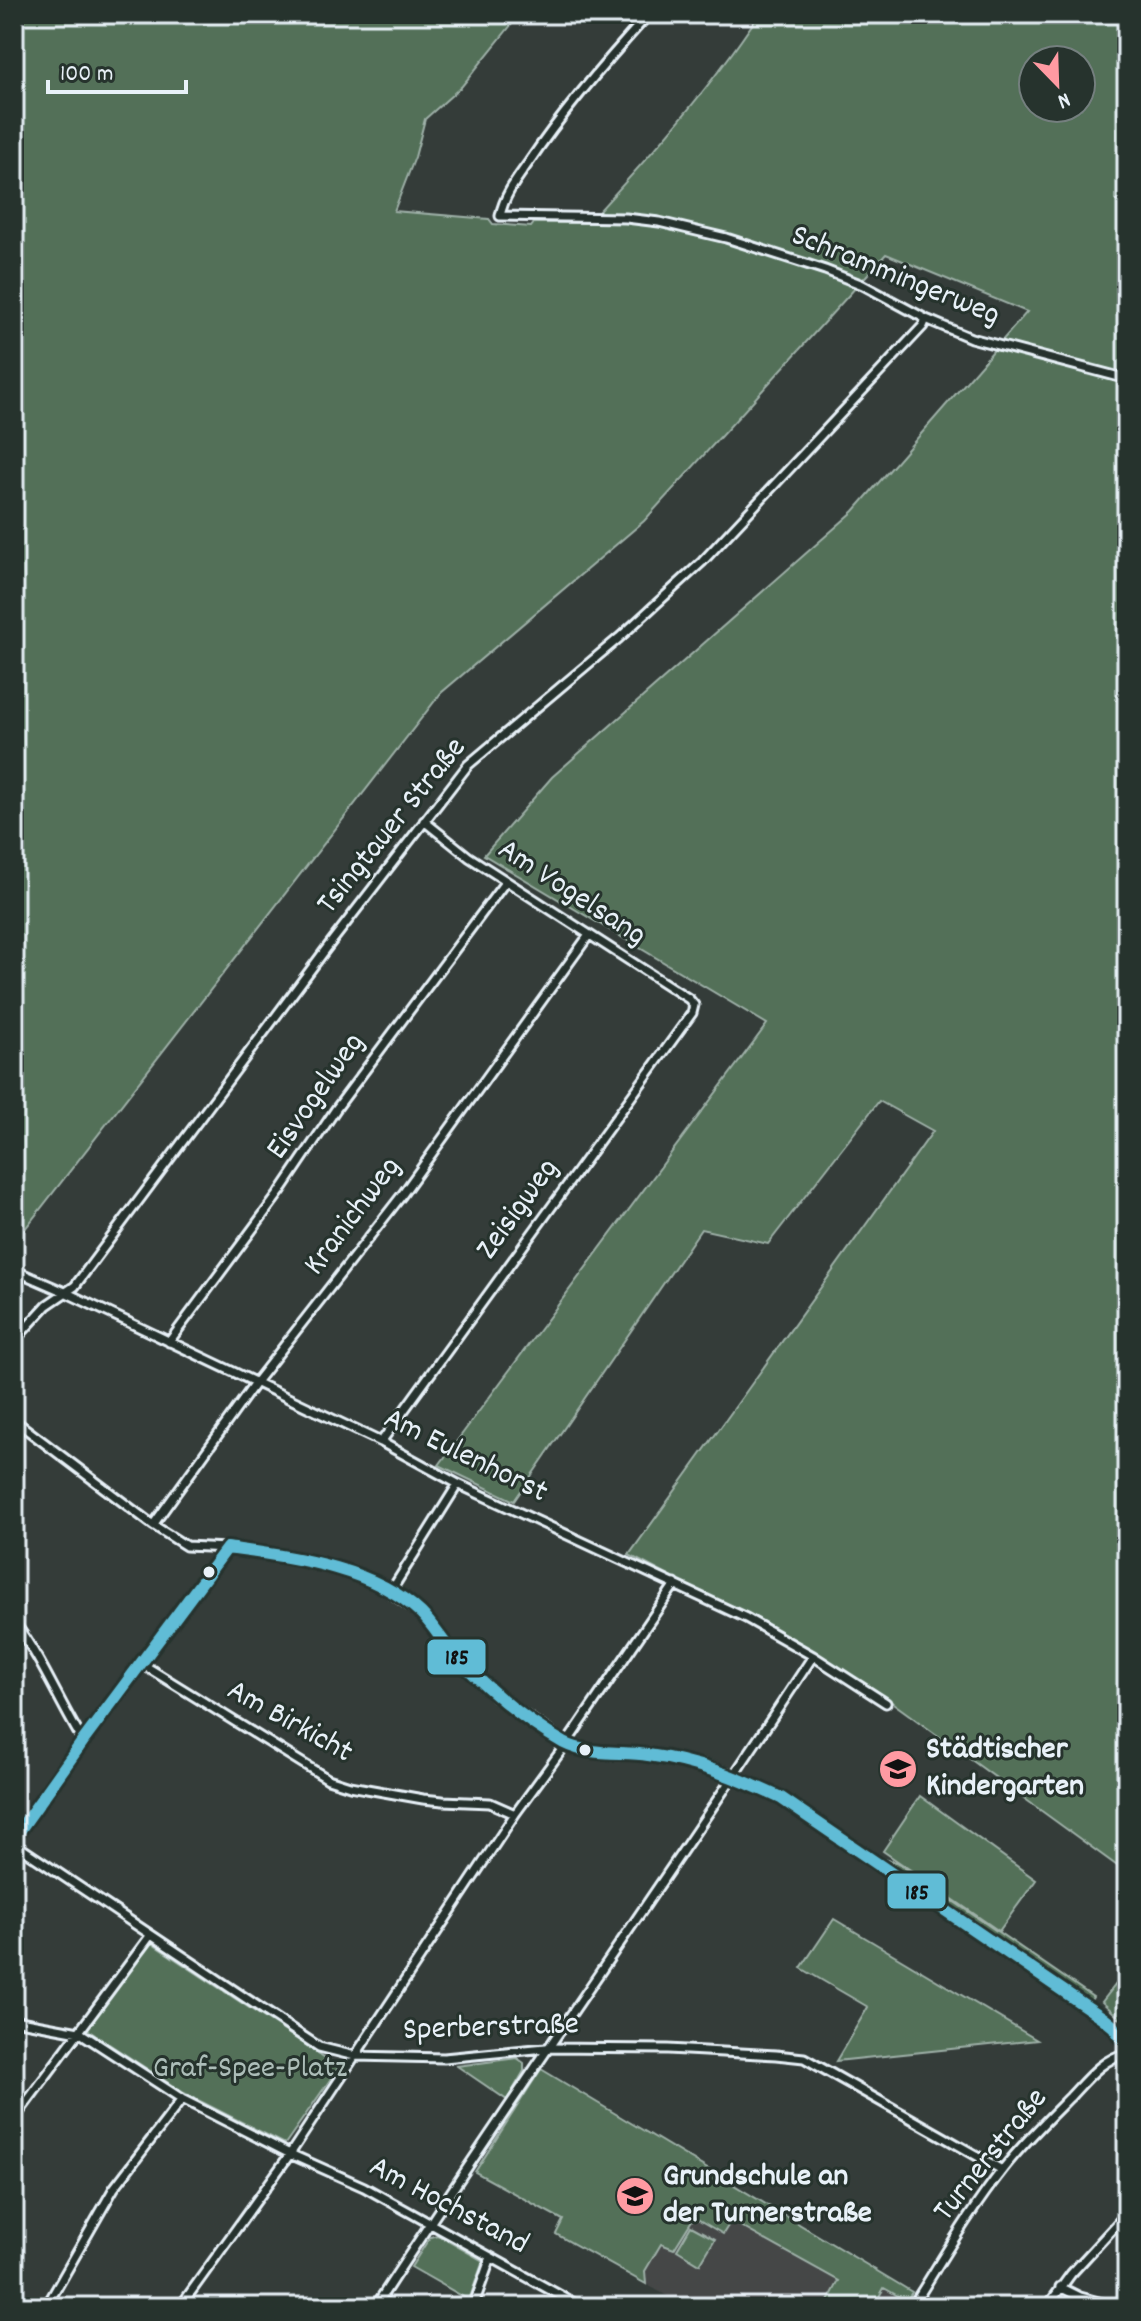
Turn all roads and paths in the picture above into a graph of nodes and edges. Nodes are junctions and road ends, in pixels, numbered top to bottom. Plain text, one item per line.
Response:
1 (649, 14) edge
2 (926, 319) junction
3 (1127, 379) edge
4 (424, 821) junction
5 (506, 881) junction
6 (589, 935) junction
7 (694, 1005) joint
8 (14, 1270) edge
9 (67, 1293) junction
10 (14, 1341) edge
11 (169, 1342) junction
12 (256, 1382) junction
13 (14, 1420) edge
14 (381, 1442) junction
15 (458, 1484) junction
16 (153, 1525) junction
17 (227, 1548) junction
18 (675, 1584) junction
19 (391, 1591) junction
20 (14, 1622) edge
21 (813, 1656) junction
22 (142, 1664) junction
23 (886, 1703) dead end
24 (83, 1741) junction
25 (566, 1744) junction
26 (734, 1776) junction
27 (515, 1814) junction
28 (14, 1838) edge
29 (14, 1846) edge
30 (150, 1936) junction
31 (14, 2020) edge
32 (79, 2032) junction
33 (546, 2048) junction
34 (1127, 2051) edge
35 (355, 2056) junction
36 (182, 2099) junction
37 (14, 2119) edge
38 (290, 2154) junction
39 (1002, 2170) junction
40 (1127, 2213) edge
41 (430, 2223) junction
42 (491, 2257) junction
43 (1060, 2287) junction
44 (46, 2307) edge
45 (180, 2307) edge
46 (375, 2307) edge
47 (473, 2307) edge
48 (581, 2307) edge
49 (912, 2307) edge
50 (1047, 2307) edge
51 (1117, 2307) edge

1 - 2 street, Schrammingerweg
2 - 3 street, Schrammingerweg
2 - 4 street, Tsingtauer Straße
4 - 5 street, Am Vogelsang
4 - 9 street, Tsingtauer Straße
5 - 6 street, Am Vogelsang
5 - 11 street, Eisvogelweg
6 - 7 street, Am Vogelsang
6 - 12 street, Kranichweg
7 - 14 street, Zeisigweg
8 - 9 street, Am Eulenhorst
9 - 10 street, Tsingtauer Straße
9 - 11 street, Am Eulenhorst
11 - 12 street, Am Eulenhorst
12 - 14 street, Am Eulenhorst
12 - 16 street, Kranichweg
13 - 16 street
14 - 15 street, Am Eulenhorst
15 - 18 street, Am Eulenhorst
15 - 19 street
16 - 17 street
17 - 19 street
17 - 22 street
18 - 21 street, Am Eulenhorst
18 - 25 street
19 - 25 street
20 - 24 street
21 - 23 street, Am Eulenhorst
21 - 26 street
22 - 24 street
22 - 27 street, Am Birkicht
24 - 28 street
25 - 26 street
25 - 27 street
26 - 33 street
26 - 34 street
27 - 35 street
29 - 30 street, Sperberstraße
30 - 32 street
30 - 35 street, Sperberstraße
31 - 32 street
32 - 36 street
32 - 37 street
33 - 35 street, Sperberstraße
33 - 39 street, Sperberstraße
33 - 41 street
34 - 39 street, Turnerstraße
35 - 38 street
36 - 38 street
36 - 44 street
38 - 41 street, Am Hochstand
38 - 45 street
39 - 49 street, Turnerstraße
40 - 43 street
41 - 42 street, Am Hochstand
41 - 46 street
42 - 47 street
42 - 48 street, Am Hochstand
43 - 50 street
43 - 51 street

